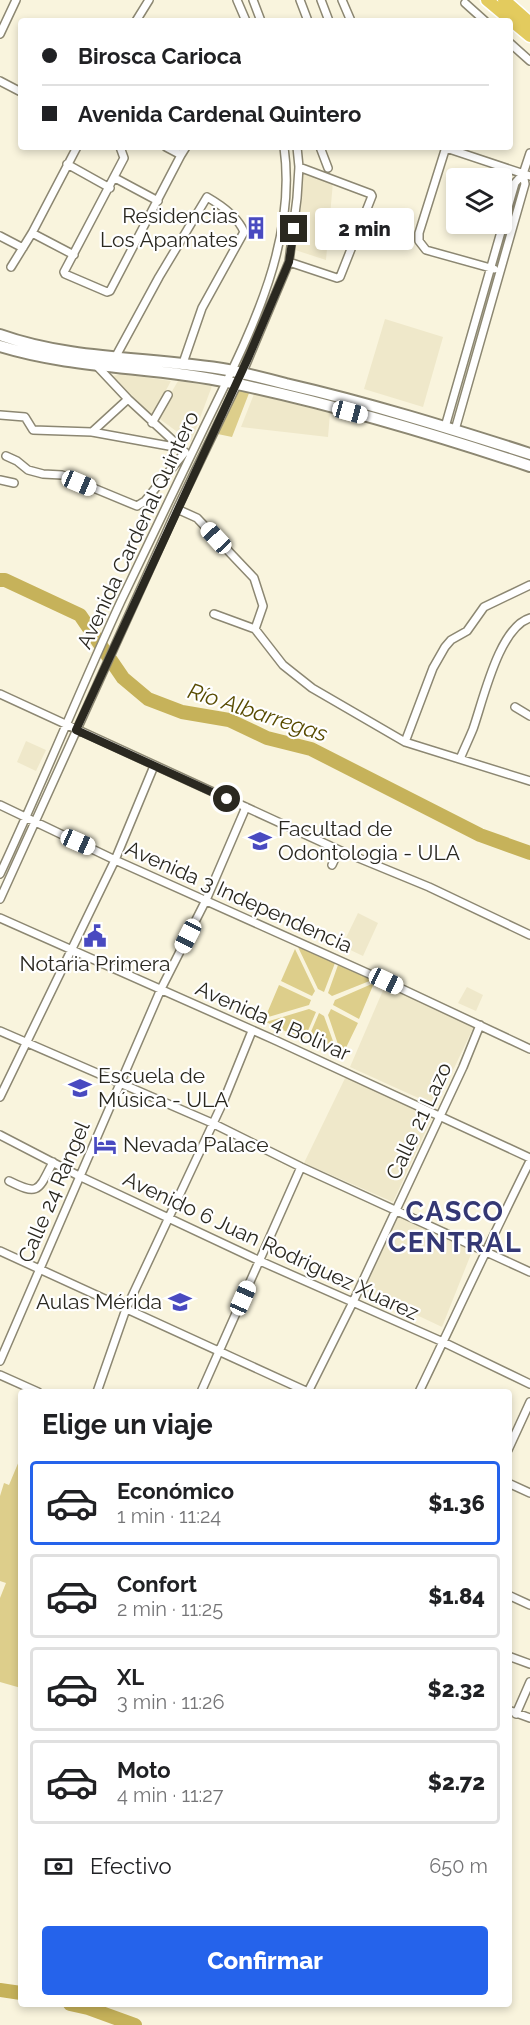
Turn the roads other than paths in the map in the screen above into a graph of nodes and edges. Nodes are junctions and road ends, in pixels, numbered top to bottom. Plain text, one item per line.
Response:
1 (16, 0) edge
2 (149, 0) edge
3 (237, 0) edge
4 (253, 0) edge
5 (300, 0) edge
6 (321, 0) edge
7 (342, 0) edge
8 (487, 0) edge
9 (504, 0) edge
10 (465, 3) dead end
11 (517, 6) edge
12 (138, 18) edge
13 (245, 18) edge
14 (260, 18) edge
15 (307, 18) edge
16 (328, 18) edge
17 (350, 18) edge
18 (481, 18) edge
19 (508, 18) edge
20 (513, 22) edge
21 (530, 23) edge
22 (0, 34) edge
23 (530, 36) edge
24 (513, 46) edge
25 (530, 61) edge
26 (0, 81) edge
27 (18, 90) edge
28 (75, 150) edge
29 (121, 150) edge
30 (172, 150) edge
31 (184, 150) edge
32 (284, 150) edge
33 (297, 150) edge
34 (321, 150) edge
35 (445, 150) edge
36 (452, 150) edge
37 (530, 153) edge
38 (181, 155) junction
39 (68, 164) junction
40 (299, 166) junction
41 (328, 168) dead end
42 (526, 175) edge
43 (115, 178) junction
44 (110, 188) junction
45 (158, 201) junction
46 (32, 233) junction
47 (0, 236) edge
48 (23, 248) junction
49 (74, 255) junction
50 (289, 262) junction
51 (11, 267) dead end
52 (490, 268) junction
53 (500, 271) junction
54 (0, 335) edge
55 (0, 345) edge
56 (116, 357) junction
57 (183, 363) junction
58 (96, 364) junction
59 (234, 377) junction
60 (168, 395) dead end
61 (128, 399) junction
62 (0, 415) edge
63 (152, 423) junction
64 (450, 428) junction
65 (92, 432) junction
66 (185, 452) junction
67 (530, 454) edge
68 (6, 456) dead end
69 (530, 466) edge
70 (0, 480) edge
71 (14, 483) dead end
72 (177, 509) junction
73 (530, 585) edge
74 (214, 614) dead end
75 (530, 618) edge
76 (255, 629) junction
77 (0, 694) edge
78 (516, 707) dead end
79 (530, 716) edge
80 (66, 724) junction
81 (76, 730) junction
82 (405, 742) junction
83 (460, 759) junction
84 (154, 766) junction
85 (530, 781) edge
86 (0, 805) edge
87 (246, 807) junction
88 (26, 818) junction
89 (35, 822) junction
90 (339, 850) junction
91 (114, 860) junction
92 (332, 865) dead end
93 (0, 874) edge
94 (0, 899) edge
95 (206, 900) junction
96 (0, 918) edge
97 (530, 935) edge
98 (72, 949) junction
99 (161, 989) junction
100 (480, 1025) junction
101 (0, 1031) edge
102 (252, 1031) junction
103 (26, 1041) junction
104 (530, 1049) edge
105 (120, 1082) junction
106 (0, 1097) edge
107 (439, 1115) junction
108 (212, 1123) junction
109 (0, 1135) edge
110 (530, 1160) edge
111 (53, 1162) junction
112 (301, 1167) junction
113 (80, 1176) junction
114 (9, 1181) dead end
115 (396, 1209) junction
116 (170, 1218) junction
117 (0, 1251) edge
118 (485, 1251) junction
119 (260, 1261) junction
120 (39, 1269) junction
121 (530, 1272) edge
122 (353, 1302) junction
123 (126, 1309) junction
124 (443, 1342) junction
125 (219, 1353) junction
126 (0, 1361) edge
127 (0, 1375) edge
128 (530, 1384) edge
129 (31, 1389) edge
130 (98, 1389) edge
131 (202, 1389) edge
132 (301, 1389) edge
133 (310, 1389) edge
134 (420, 1389) edge
135 (530, 1402) edge
136 (512, 1441) edge
137 (512, 1485) edge
138 (530, 1492) edge
139 (512, 1597) edge
140 (530, 1605) edge
141 (512, 1657) edge
142 (530, 1664) edge
143 (530, 1682) edge
144 (512, 1712) edge
145 (516, 1714) junction
146 (530, 1718) edge

1 - 22 street
2 - 12 street
3 - 13 street
4 - 14 street
5 - 15 street
6 - 16 street
7 - 17 street
8 - 19 highway
9 - 11 highway
10 - 18 street
11 - 21 highway
20 - 23 highway
24 - 25 street
26 - 27 street
28 - 39 street
29 - 43 street
30 - 38 street
31 - 38 street
32 - 59 street, Avenida Cardenal Quintero
33 - 40 street, Avenida Cardenal Quintero
34 - 41 street
35 - 52 street
36 - 42 street
37 - 42 street
38 - 45 street
39 - 44 street
39 - 46 street
40 - 50 street, Avenida Cardenal Quintero
40 - 50 street
42 - 52 street
42 - 53 street
43 - 44 street
43 - 45 street
44 - 49 street
45 - 49 street
46 - 48 street
46 - 49 street
47 - 48 street
48 - 51 street
50 - 59 street, Avenida Cardenal Quintero
52 - 53 street
52 - 64 street
53 - 64 street
54 - 56 street
55 - 58 street
56 - 57 street
56 - 57 street
57 - 59 street
58 - 59 street
58 - 61 street
59 - 64 street
59 - 66 street, Avenida Cardenal Quintero
59 - 69 street
59 - 72 street, Avenida Cardenal Quintero
60 - 63 street
61 - 63 street
61 - 65 street
62 - 65 street
63 - 66 street
64 - 67 street
65 - 66 street
66 - 68 street
66 - 80 street, Avenida Cardenal Quintero
70 - 71 street
72 - 76 street
72 - 81 street, Avenida Cardenal Quintero
73 - 82 street
74 - 76 street
75 - 83 street
76 - 82 street
77 - 80 street
78 - 79 street
80 - 81 street
80 - 88 street, Avenida Cardenal Quintero
81 - 84 street
81 - 89 street, Avenida Cardenal Quintero
82 - 83 street
83 - 85 street
84 - 87 street
84 - 91 street
86 - 88 street, Avenida 3 Independencia
87 - 90 street
87 - 95 street, Calle 24 Rangel
88 - 89 street, Avenida 3 Independencia
88 - 93 street, Avenida Cardenal Quintero
89 - 91 street, Avenida 3 Independencia
89 - 94 street, Avenida Cardenal Quintero
90 - 92 street
90 - 97 street
91 - 95 street, Avenida 3 Independencia
91 - 98 street
95 - 99 street, Calle 24 Rangel
95 - 100 street, Avenida 3 Independencia
96 - 98 street, Avenida 4 Bolivar
98 - 99 street, Avenida 4 Bolivar
98 - 103 street
99 - 102 street, Avenida 4 Bolivar
99 - 105 street, Calle 24 Rangel
100 - 104 street, Avenida 3 Independencia
100 - 107 street, Calle 21 Lazo
101 - 103 street
102 - 107 street, Avenida 4 Bolivar
102 - 108 street
103 - 105 street
103 - 106 street
105 - 108 street
105 - 113 street, Calle 24 Rangel
107 - 110 street, Avenida 4 Bolivar
107 - 115 street, Calle 21 Lazo
108 - 112 street
108 - 116 street
109 - 111 street, Avenido 6 Juan Rodriguez Xuarez
110 - 118 street
111 - 113 street, Avenido 6 Juan Rodriguez Xuarez
111 - 114 street
112 - 115 street
112 - 119 street
113 - 116 street, Avenido 6 Juan Rodriguez Xuarez
113 - 120 street, Calle 24 Rangel
115 - 118 street
115 - 122 street, Calle 21 Lazo
116 - 119 street, Avenido 6 Juan Rodriguez Xuarez
116 - 123 street
117 - 120 street
118 - 121 street
118 - 124 street
119 - 122 street, Avenido 6 Juan Rodriguez Xuarez
119 - 125 street
120 - 123 street
120 - 126 street, Calle 24 Rangel
122 - 124 street, Avenido 6 Juan Rodriguez Xuarez
122 - 133 street, Calle 21 Lazo
123 - 125 street
123 - 130 street
124 - 128 street, Avenido 6 Juan Rodriguez Xuarez
124 - 134 street
125 - 131 street
125 - 132 street
127 - 129 street
135 - 136 street
137 - 138 street
139 - 140 street
141 - 142 street
143 - 145 street
144 - 145 street
145 - 146 street

